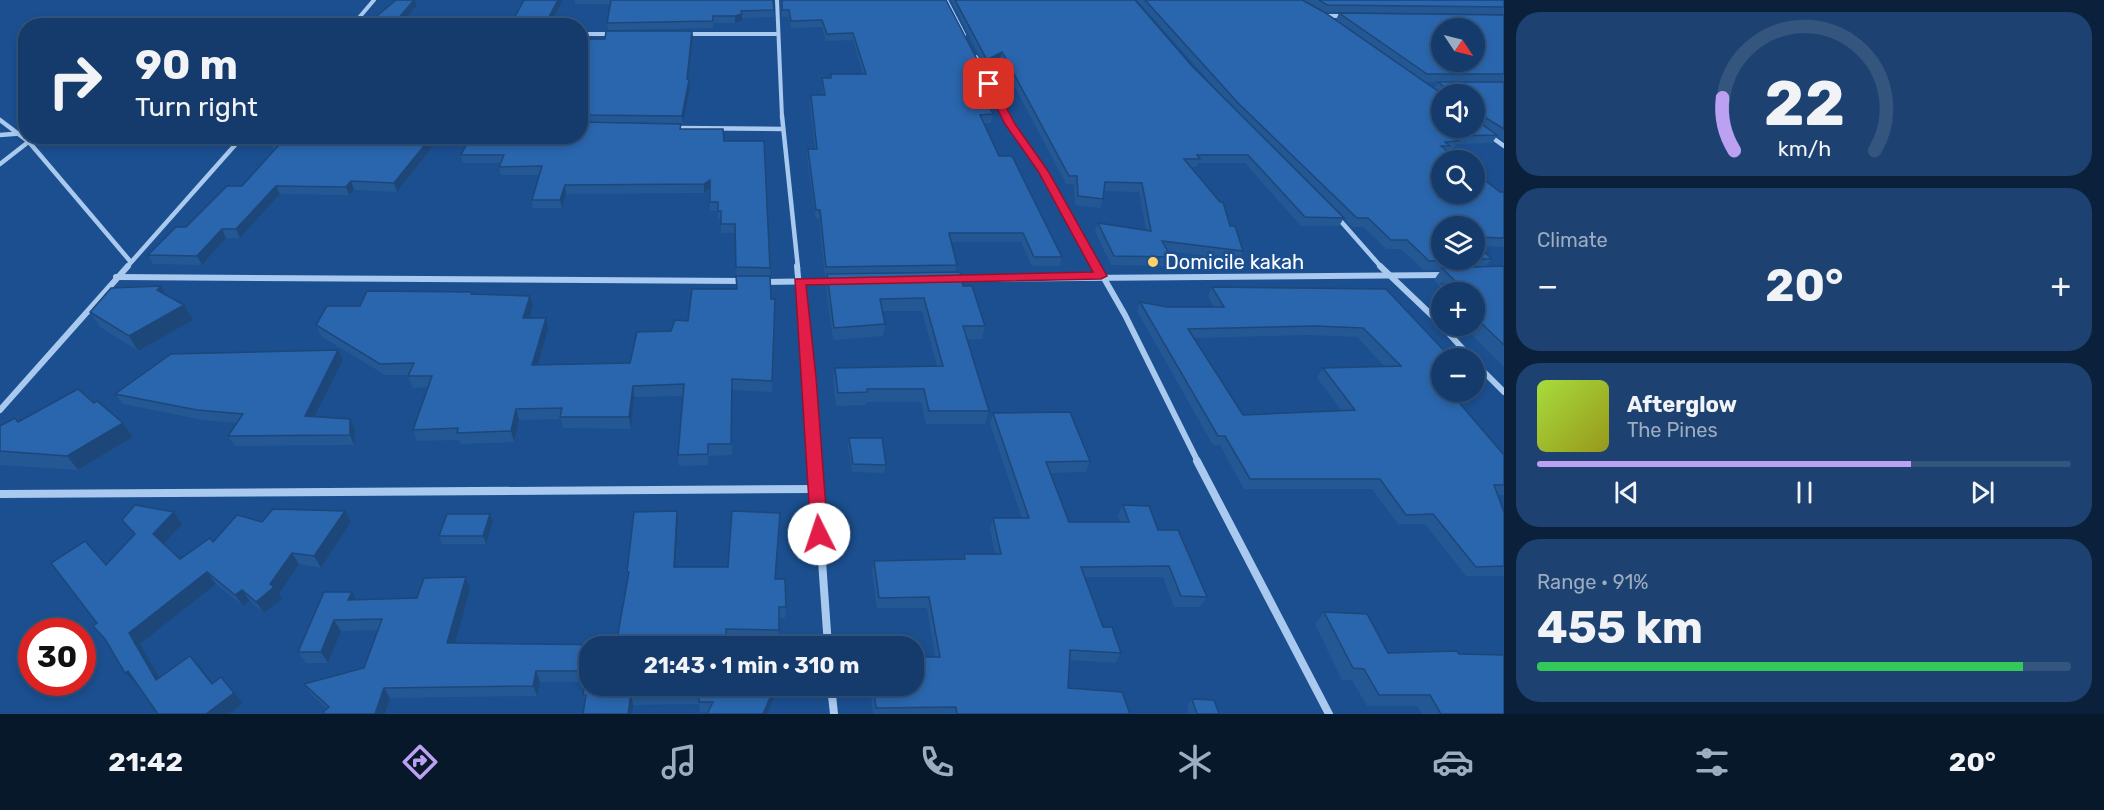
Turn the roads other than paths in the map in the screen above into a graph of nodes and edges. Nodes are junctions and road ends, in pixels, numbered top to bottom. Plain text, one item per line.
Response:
1 (375, 0) edge
2 (777, 0) edge
3 (946, 0) edge
4 (1313, 11) edge
5 (1323, 16) junction
6 (1346, 16) edge
7 (359, 18) edge
8 (1333, 23) edge
9 (588, 34) edge
10 (615, 34) edge
11 (684, 34) edge
12 (777, 34) junction
13 (966, 38) edge
14 (974, 54) edge
15 (0, 120) edge
16 (664, 128) edge
17 (783, 129) junction
18 (1485, 132) edge
19 (15, 134) junction
20 (18, 134) edge
21 (0, 135) edge
22 (18, 136) edge
23 (26, 144) edge
24 (31, 144) edge
25 (236, 144) edge
26 (1504, 146) edge
27 (0, 164) edge
28 (1333, 213) edge
29 (130, 261) junction
30 (1447, 275) edge
31 (1101, 276) junction
32 (116, 277) junction
33 (1390, 277) junction
34 (950, 279) edge
35 (834, 281) edge
36 (800, 282) junction
37 (1431, 315) edge
38 (1452, 336) edge
39 (1463, 348) edge
40 (1485, 373) edge
41 (1504, 392) edge
42 (0, 410) edge
43 (816, 489) junction
44 (0, 494) edge
45 (827, 636) edge
46 (832, 696) edge
47 (834, 714) edge
48 (1329, 714) edge

1 - 7 street
2 - 12 street
3 - 13 street
4 - 5 street
5 - 6 street
5 - 8 street
9 - 10 street
11 - 12 street
12 - 17 street
14 - 31 street
15 - 19 street
16 - 17 street
17 - 36 street
18 - 26 street
19 - 20 street
19 - 21 street
19 - 22 street
23 - 27 street
24 - 29 street
25 - 29 street
28 - 33 street
29 - 32 street
30 - 33 street
31 - 33 street
31 - 34 street
31 - 48 street
32 - 36 street
32 - 42 street
33 - 37 street
35 - 36 street
36 - 43 street
38 - 39 street
40 - 41 street
43 - 44 street
43 - 45 street
46 - 47 street

